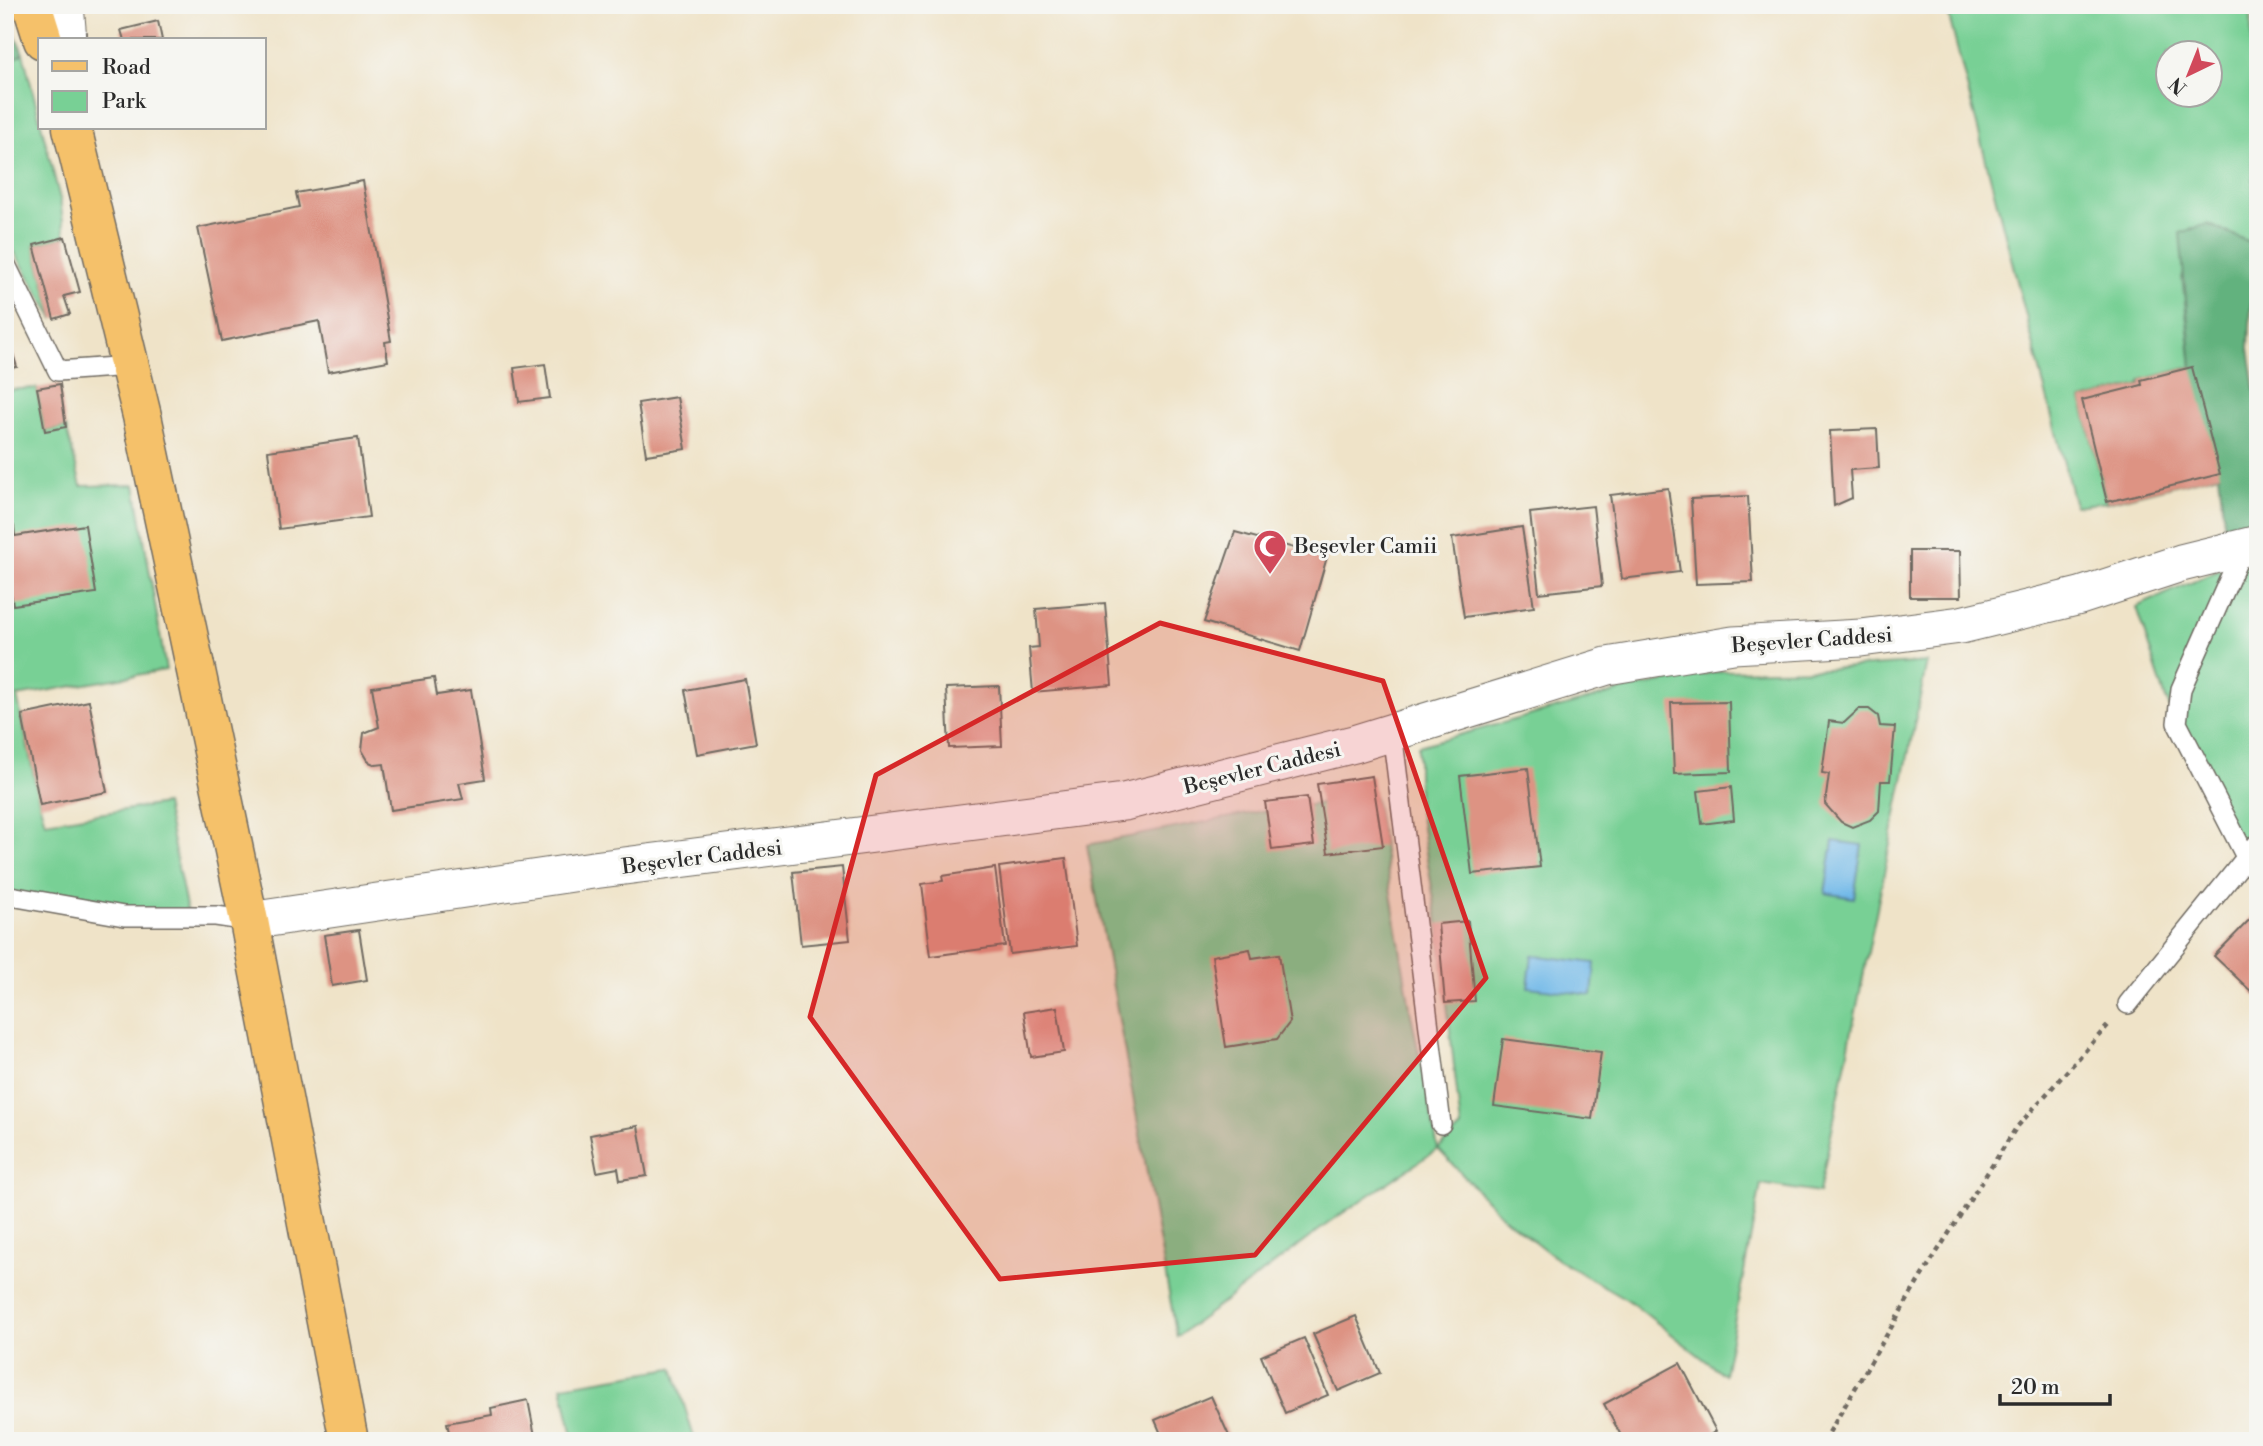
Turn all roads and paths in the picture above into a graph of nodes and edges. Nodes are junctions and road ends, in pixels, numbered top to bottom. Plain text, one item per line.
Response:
1 (32, 5) edge
2 (65, 5) edge
3 (42, 38) edge
4 (68, 38) edge
5 (77, 137) edge
6 (5, 262) edge
7 (130, 366) junction
8 (2251, 545) edge
9 (1392, 732) junction
10 (2252, 850) edge
11 (5, 895) edge
12 (248, 921) junction
13 (2128, 1004) joint
14 (1441, 1124) dead end
15 (349, 1441) edge
16 (1824, 1441) edge

1 - 3 main road
2 - 4 street
5 - 7 main road
6 - 7 lane
7 - 12 main road
8 - 9 street, Beşevler Caddesi
8 - 10 lane
9 - 12 street, Beşevler Caddesi
9 - 14 lane
10 - 13 lane
11 - 12 lane
12 - 15 main road
13 - 16 path

